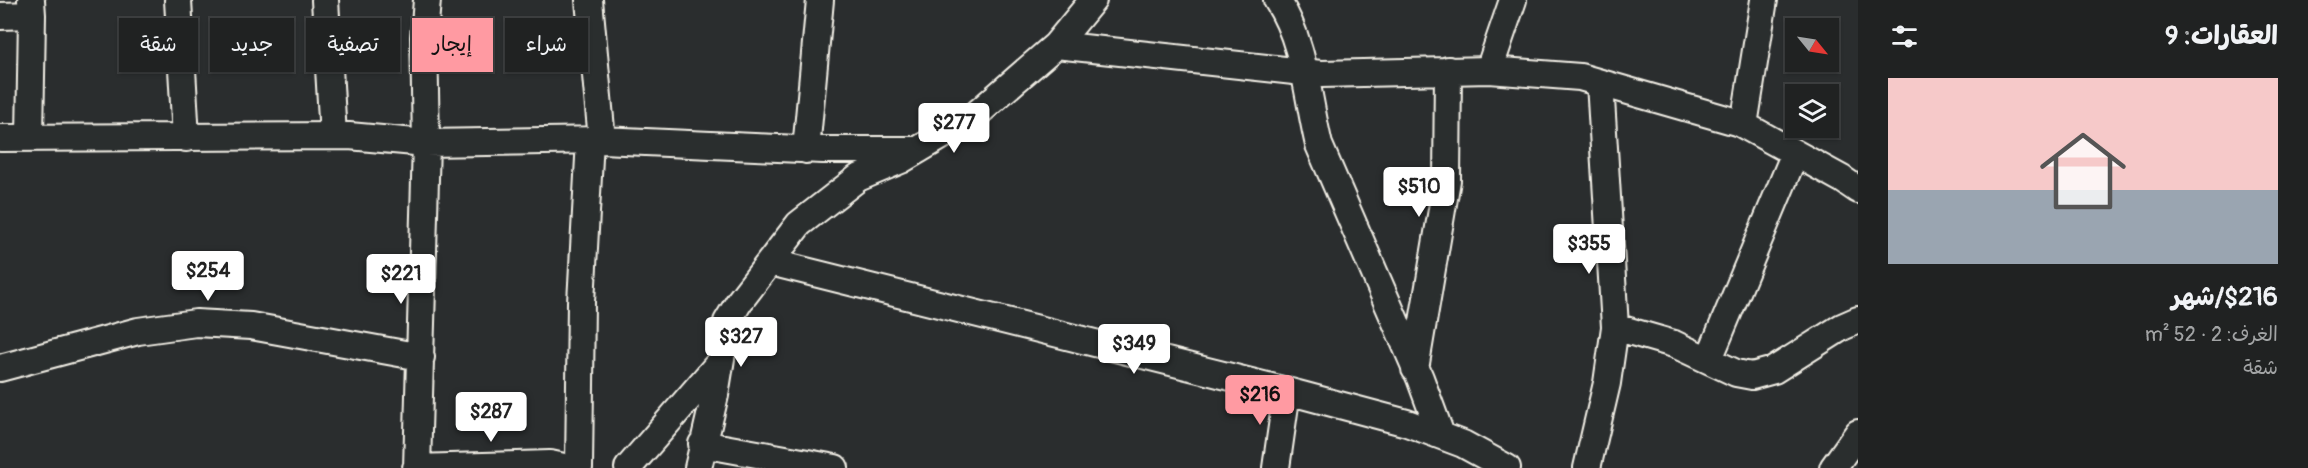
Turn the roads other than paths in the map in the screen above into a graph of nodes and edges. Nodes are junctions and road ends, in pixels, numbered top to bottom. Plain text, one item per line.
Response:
1 (178, 0) edge
2 (325, 0) edge
3 (427, 0) edge
4 (589, 0) edge
5 (820, 0) edge
6 (1093, 0) edge
7 (1278, 0) edge
8 (1513, 0) edge
9 (1764, 0) edge
10 (32, 8) edge
11 (0, 16) edge
12 (1056, 45) junction
13 (1448, 70) junction
14 (1489, 70) junction
15 (1305, 71) junction
16 (1600, 83) junction
17 (1744, 125) junction
18 (333, 136) junction
19 (0, 138) edge
20 (30, 138) junction
21 (186, 138) junction
22 (596, 140) junction
23 (426, 144) junction
24 (806, 150) junction
25 (918, 150) junction
26 (1795, 153) junction
27 (1858, 190) edge
28 (770, 262) junction
29 (1858, 320) edge
30 (1615, 327) junction
31 (421, 357) junction
32 (1708, 359) junction
33 (720, 362) junction
34 (0, 368) edge
35 (1415, 369) junction
36 (1287, 391) junction
37 (1858, 434) edge
38 (1441, 435) junction
39 (700, 456) edge
40 (416, 468) edge
41 (568, 468) edge
42 (579, 468) edge
43 (628, 468) edge
44 (835, 468) edge
45 (1276, 468) edge
46 (1507, 468) edge
47 (1587, 468) edge
48 (1833, 468) edge

1 - 21 street
2 - 18 street
3 - 23 street
4 - 22 street
5 - 24 street
6 - 12 street
7 - 15 street
8 - 14 street
9 - 17 street
10 - 11 street
10 - 20 street
12 - 15 street
12 - 25 street
13 - 14 street
13 - 15 street
13 - 35 street
14 - 16 street
15 - 35 street
16 - 17 street
16 - 30 street
17 - 26 street
18 - 21 street
18 - 23 street
19 - 20 street
20 - 21 street
22 - 23 street
22 - 24 street
22 - 42 street
23 - 31 street
24 - 25 street
25 - 28 street
26 - 27 street
26 - 32 street
28 - 33 street
28 - 36 street
29 - 32 street
30 - 32 street
30 - 47 street
31 - 34 street
31 - 40 street
33 - 39 street
33 - 43 street
35 - 38 street
36 - 38 street
36 - 45 street
37 - 48 street
38 - 46 street
39 - 44 street
40 - 41 street

